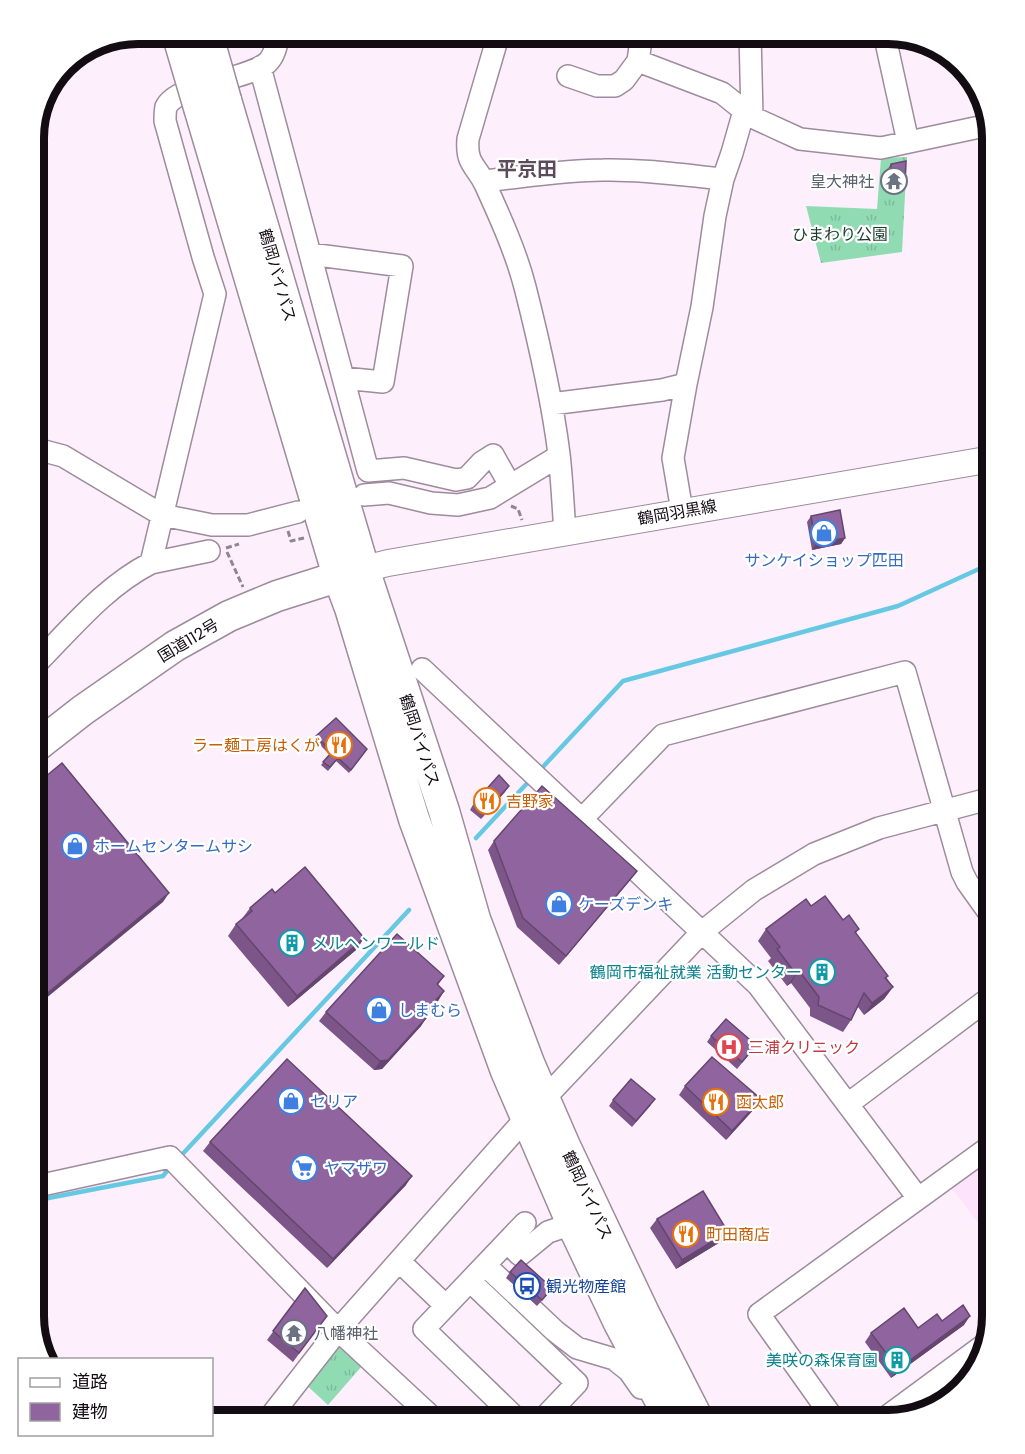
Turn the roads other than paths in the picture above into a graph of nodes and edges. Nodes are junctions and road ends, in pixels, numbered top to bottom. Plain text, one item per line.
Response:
1 (182, 43) edge
2 (208, 43) edge
3 (276, 43) edge
4 (496, 43) edge
5 (640, 44) edge
6 (750, 44) edge
7 (886, 44) edge
8 (638, 61) junction
9 (260, 67) junction
10 (568, 76) dead end
11 (213, 106) junction
12 (748, 114) junction
13 (981, 127) edge
14 (908, 142) junction
15 (723, 179) junction
16 (484, 181) junction
17 (310, 254) junction
18 (343, 378) junction
19 (686, 384) junction
20 (551, 404) junction
21 (44, 451) edge
22 (559, 456) junction
23 (982, 461) edge
24 (510, 485) junction
25 (364, 495) dead end
26 (682, 511) junction
27 (162, 515) junction
28 (293, 521) road end
29 (565, 532) junction
30 (216, 550) road end
31 (151, 563) junction
32 (351, 573) junction
33 (44, 656) edge
34 (422, 669) dead end
35 (43, 741) edge
36 (982, 800) edge
37 (944, 810) junction
38 (581, 820) junction
39 (982, 903) edge
40 (702, 932) junction
41 (982, 1004) edge
42 (848, 1104) junction
43 (535, 1109) junction
44 (982, 1152) edge
45 (43, 1184) edge
46 (918, 1198) junction
47 (525, 1223) dead end
48 (572, 1224) junction
49 (507, 1242) junction
50 (399, 1261) junction
51 (485, 1265) junction
52 (470, 1281) junction
53 (446, 1306) junction
54 (338, 1330) junction
55 (969, 1363) edge
56 (276, 1410) edge
57 (418, 1410) edge
58 (508, 1410) edge
59 (551, 1410) edge
60 (657, 1410) edge
61 (665, 1410) edge
62 (693, 1410) edge
63 (827, 1410) edge
64 (898, 1410) edge

1 - 11 highway, 鶴岡バイパス, bridge
2 - 11 highway, 鶴岡バイパス, bridge
3 - 9 street
4 - 16 street
5 - 8 street
6 - 12 street
7 - 14 street
8 - 10 street
8 - 12 street
9 - 17 street
9 - 27 street
11 - 32 highway, 鶴岡バイパス
12 - 14 street
12 - 15 street
13 - 14 street
15 - 16 street
15 - 19 street
16 - 20 street
17 - 18 street
17 - 18 street
18 - 24 street
19 - 20 street
19 - 26 street
20 - 22 street
21 - 27 street
22 - 24 street
22 - 29 street
23 - 26 main road, 鶴岡羽黒線
24 - 25 street
26 - 29 main road, 鶴岡羽黒線
27 - 28 street
27 - 31 street
29 - 32 main road, 鶴岡羽黒線
30 - 31 street
31 - 33 street
32 - 35 highway, 国道112号
32 - 43 highway, 鶴岡バイパス
34 - 38 street
36 - 37 street
37 - 38 street
37 - 39 street
37 - 40 street
38 - 40 street
40 - 42 street
40 - 43 street
41 - 42 street
42 - 46 street
43 - 48 highway, 鶴岡バイパス
43 - 50 street
43 - 62 highway, 鶴岡バイパス
44 - 46 street
45 - 54 street
46 - 63 street
47 - 49 street
48 - 49 street
48 - 61 highway, 鶴岡バイパス
49 - 51 street
50 - 53 street
50 - 54 street
51 - 52 street
51 - 60 street
52 - 53 street
52 - 59 street
53 - 58 street
54 - 56 street
54 - 57 street
55 - 64 street

